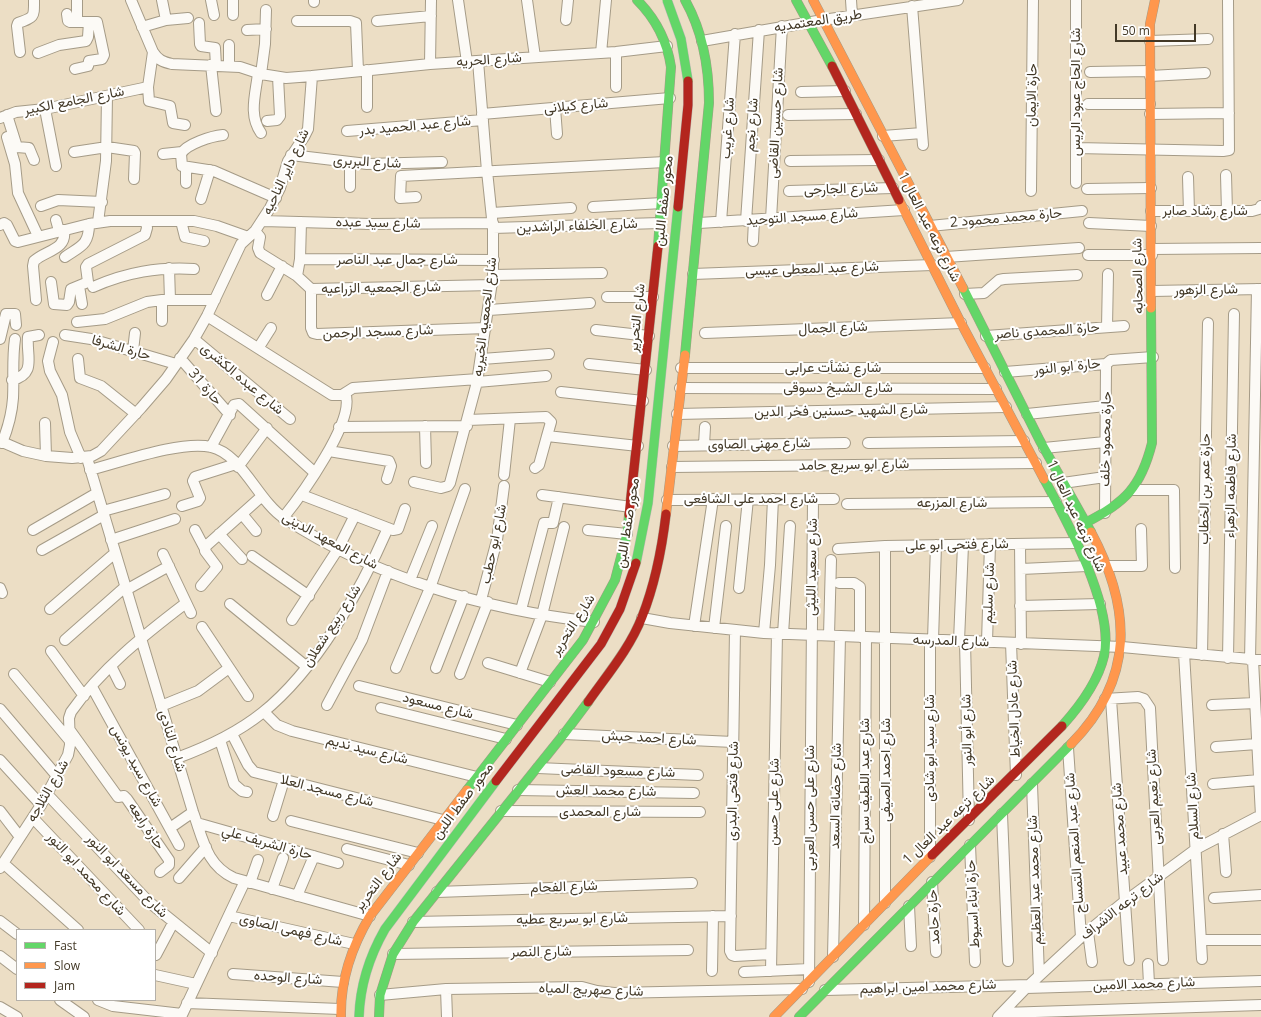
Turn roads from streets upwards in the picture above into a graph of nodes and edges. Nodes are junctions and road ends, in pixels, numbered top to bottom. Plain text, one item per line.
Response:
1 (34, 0) edge
2 (77, 0) edge
3 (131, 0) edge
4 (162, 0) edge
5 (211, 0) edge
6 (233, 0) edge
7 (431, 0) edge
8 (458, 0) edge
9 (527, 0) edge
10 (568, 0) edge
11 (606, 0) edge
12 (637, 0) edge
13 (659, 0) edge
14 (667, 0) edge
15 (685, 0) edge
16 (796, 0) edge
17 (813, 0) edge
18 (851, 0) edge
19 (953, 0) edge
20 (1033, 0) edge
21 (1076, 0) edge
22 (1155, 0) edge
23 (1228, 0) edge
24 (916, 4) edge
25 (885, 5) edge
26 (266, 10) dead end
27 (67, 14) dead end
28 (214, 15) dead end
29 (234, 15) dead end
30 (852, 15) junction
31 (431, 16) junction
32 (188, 18) dead end
33 (166, 20) junction
34 (566, 20) dead end
35 (823, 20) junction
36 (297, 21) dead end
37 (377, 21) dead end
38 (77, 22) junction
39 (89, 22) junction
40 (809, 22) junction
41 (199, 23) dead end
42 (142, 26) junction
43 (782, 26) junction
44 (266, 29) junction
45 (247, 30) dead end
46 (758, 30) junction
47 (735, 34) junction
48 (1208, 39) dead end
49 (1150, 41) junction
50 (695, 42) junction
51 (229, 45) dead end
52 (667, 46) junction
53 (20, 52) dead end
54 (153, 52) junction
55 (616, 52) junction
56 (38, 53) dead end
57 (601, 53) junction
58 (535, 57) junction
59 (478, 61) junction
60 (467, 62) junction
61 (430, 64) junction
62 (214, 66) junction
63 (229, 66) junction
64 (75, 69) dead end
65 (363, 71) junction
66 (1090, 72) dead end
67 (260, 73) junction
68 (1150, 73) junction
69 (1205, 73) dead end
70 (312, 76) junction
71 (278, 77) junction
72 (148, 86) junction
73 (616, 87) dead end
74 (845, 91) junction
75 (801, 92) dead end
76 (108, 96) junction
77 (670, 98) junction
78 (1088, 104) dead end
79 (368, 107) dead end
80 (45, 108) junction
81 (555, 108) junction
82 (1150, 109) junction
83 (216, 112) dead end
84 (1229, 113) junction
85 (3, 114) edge
86 (856, 114) junction
87 (788, 115) dead end
88 (482, 117) junction
89 (267, 121) dead end
90 (185, 125) dead end
91 (347, 131) dead end
92 (922, 132) junction
93 (261, 133) dead end
94 (557, 134) dead end
95 (223, 135) dead end
96 (883, 136) junction
97 (6, 137) edge
98 (923, 144) dead end
99 (107, 147) junction
100 (1076, 148) junction
101 (1150, 150) junction
102 (74, 152) dead end
103 (182, 152) junction
104 (163, 154) dead end
105 (291, 155) junction
106 (34, 160) dead end
107 (880, 160) junction
108 (790, 161) dead end
109 (350, 162) junction
110 (442, 162) dead end
111 (665, 162) junction
112 (56, 166) dead end
113 (186, 167) junction
114 (210, 170) junction
115 (487, 171) junction
116 (1226, 176) dead end
117 (1188, 177) dead end
118 (134, 179) dead end
119 (186, 183) dead end
120 (1076, 183) dead end
121 (350, 187) dead end
122 (893, 188) junction
123 (1151, 188) junction
124 (1087, 189) dead end
125 (789, 191) dead end
126 (1031, 191) dead end
127 (416, 197) dead end
128 (201, 198) dead end
129 (276, 198) junction
130 (102, 202) junction
131 (662, 203) junction
132 (41, 206) dead end
133 (593, 207) dead end
134 (1260, 207) edge
135 (571, 208) dead end
136 (904, 210) junction
137 (1151, 210) junction
138 (1082, 211) dead end
139 (1189, 211) junction
140 (1227, 211) junction
141 (771, 219) junction
142 (56, 220) dead end
143 (263, 220) junction
144 (750, 220) junction
145 (146, 221) junction
146 (181, 221) junction
147 (493, 221) junction
148 (301, 222) junction
149 (721, 222) junction
150 (93, 223) junction
151 (660, 223) junction
152 (699, 223) junction
153 (1089, 223) dead end
154 (0, 225) edge
155 (930, 226) junction
156 (1151, 226) junction
157 (62, 231) junction
158 (252, 234) junction
159 (38, 236) junction
160 (204, 241) dead end
161 (753, 241) dead end
162 (1079, 248) dead end
163 (1261, 248) edge
164 (1152, 252) junction
165 (1088, 255) dead end
166 (65, 257) dead end
167 (946, 257) junction
168 (300, 259) junction
169 (494, 260) junction
170 (932, 265) junction
171 (282, 266) junction
172 (169, 268) junction
173 (194, 269) dead end
174 (602, 273) dead end
175 (693, 274) junction
176 (1108, 274) dead end
177 (1077, 275) dead end
178 (297, 276) junction
179 (492, 280) junction
180 (51, 282) dead end
181 (80, 286) junction
182 (93, 287) dead end
183 (311, 289) junction
184 (1259, 289) edge
185 (1152, 291) junction
186 (965, 294) junction
187 (267, 295) dead end
188 (608, 297) dead end
189 (653, 297) junction
190 (36, 300) dead end
191 (166, 300) junction
192 (215, 300) junction
193 (590, 303) dead end
194 (82, 304) dead end
195 (489, 310) junction
196 (1234, 314) dead end
197 (207, 316) junction
198 (162, 321) dead end
199 (77, 322) dead end
200 (1208, 323) dead end
201 (961, 324) junction
202 (16, 325) dead end
203 (1124, 326) dead end
204 (1107, 327) junction
205 (270, 328) dead end
206 (486, 328) junction
207 (596, 330) dead end
208 (135, 333) dead end
209 (705, 333) dead end
210 (39, 335) dead end
211 (65, 336) dead end
212 (649, 336) junction
213 (986, 336) junction
214 (194, 338) junction
215 (0, 339) edge
216 (15, 339) dead end
217 (53, 342) dead end
218 (259, 347) junction
219 (134, 351) junction
220 (549, 354) dead end
221 (1153, 358) junction
222 (78, 359) dead end
223 (482, 359) junction
224 (178, 361) junction
225 (589, 364) dead end
226 (1106, 364) junction
227 (681, 368) junction
228 (985, 368) junction
229 (650, 370) junction
230 (1005, 372) junction
231 (546, 376) dead end
232 (12, 380) junction
233 (478, 380) junction
234 (680, 388) junction
235 (996, 389) junction
236 (1258, 391) edge
237 (560, 392) dead end
238 (345, 393) junction
239 (643, 402) junction
240 (1106, 406) junction
241 (1006, 407) junction
242 (136, 414) junction
243 (677, 414) junction
244 (1027, 414) junction
245 (230, 415) junction
246 (290, 419) dead end
247 (510, 419) junction
248 (45, 423) dead end
249 (467, 423) junction
250 (425, 426) junction
251 (339, 427) junction
252 (706, 427) dead end
253 (267, 428) junction
254 (547, 436) junction
255 (1024, 441) junction
256 (1, 442) edge
257 (1106, 442) junction
258 (845, 443) dead end
259 (868, 443) dead end
260 (704, 445) junction
261 (638, 446) junction
262 (673, 446) junction
263 (211, 447) junction
264 (1044, 448) junction
265 (329, 451) junction
266 (46, 456) junction
267 (84, 458) junction
268 (426, 463) dead end
269 (1036, 463) junction
270 (237, 466) junction
271 (672, 467) junction
272 (535, 468) dead end
273 (90, 470) junction
274 (315, 473) junction
275 (504, 475) dead end
276 (1105, 477) junction
277 (387, 480) dead end
278 (414, 482) dead end
279 (1064, 483) junction
280 (504, 486) dead end
281 (465, 489) dead end
282 (1133, 490) junction
283 (97, 493) junction
284 (165, 494) dead end
285 (302, 494) junction
286 (542, 495) dead end
287 (262, 496) junction
288 (559, 497) junction
289 (712, 499) junction
290 (748, 499) junction
291 (773, 499) junction
292 (813, 499) junction
293 (834, 499) dead end
294 (667, 500) junction
295 (1056, 502) junction
296 (847, 504) dead end
297 (182, 506) dead end
298 (631, 507) junction
299 (405, 509) dead end
300 (1078, 510) junction
301 (103, 513) junction
302 (1105, 513) junction
303 (242, 514) junction
304 (355, 515) junction
305 (283, 518) junction
306 (1064, 518) junction
307 (175, 519) dead end
308 (1085, 523) junction
309 (432, 526) dead end
310 (726, 526) dead end
311 (790, 526) dead end
312 (564, 527) dead end
313 (388, 528) junction
314 (1141, 529) dead end
315 (33, 530) dead end
316 (195, 530) dead end
317 (588, 530) dead end
318 (256, 531) dead end
319 (219, 534) junction
320 (627, 534) junction
321 (111, 540) junction
322 (1077, 543) junction
323 (990, 544) junction
324 (1020, 544) junction
325 (936, 545) junction
326 (963, 545) junction
327 (885, 546) junction
328 (205, 548) junction
329 (338, 549) junction
330 (838, 549) dead end
331 (42, 550) dead end
332 (115, 553) junction
333 (163, 554) dead end
334 (252, 556) dead end
335 (242, 559) dead end
336 (831, 560) dead end
337 (372, 565) junction
338 (169, 566) junction
339 (1087, 566) junction
340 (1107, 566) junction
341 (1174, 568) dead end
342 (1021, 569) junction
343 (388, 572) junction
344 (410, 580) junction
345 (839, 582) dead end
346 (201, 586) dead end
347 (126, 588) junction
348 (430, 588) junction
349 (738, 588) dead end
350 (309, 596) junction
351 (464, 596) junction
352 (484, 601) junction
353 (230, 604) dead end
354 (1100, 604) junction
355 (1020, 606) junction
356 (50, 609) dead end
357 (521, 610) junction
358 (542, 615) junction
359 (642, 618) junction
360 (292, 620) dead end
361 (594, 622) junction
362 (694, 626) junction
363 (202, 627) dead end
364 (714, 628) junction
365 (735, 630) junction
366 (764, 633) junction
367 (780, 633) junction
368 (811, 634) junction
369 (829, 635) junction
370 (840, 636) junction
371 (140, 637) junction
372 (863, 637) junction
373 (886, 638) junction
374 (65, 640) dead end
375 (931, 640) junction
376 (962, 641) junction
377 (987, 642) junction
378 (1016, 643) junction
379 (1105, 647) junction
380 (1122, 647) junction
381 (51, 651) dead end
382 (1184, 654) junction
383 (1202, 655) junction
384 (1228, 658) junction
385 (1255, 660) edge
386 (488, 663) dead end
387 (111, 666) junction
388 (306, 667) junction
389 (229, 668) junction
390 (396, 668) dead end
391 (436, 668) dead end
392 (520, 673) junction
393 (14, 674) dead end
394 (460, 674) dead end
395 (550, 682) junction
396 (120, 684) dead end
397 (358, 686) dead end
398 (92, 687) junction
399 (84, 696) junction
400 (248, 696) dead end
401 (1108, 699) junction
402 (1255, 703) junction
403 (327, 705) dead end
404 (1212, 705) dead end
405 (161, 706) junction
406 (381, 708) dead end
407 (0, 709) edge
408 (264, 712) junction
409 (517, 725) junction
410 (68, 727) junction
411 (232, 734) junction
412 (564, 734) junction
413 (506, 738) junction
414 (220, 740) junction
415 (70, 741) junction
416 (733, 742) junction
417 (1257, 744) junction
418 (1216, 747) dead end
419 (1068, 748) junction
420 (177, 758) junction
421 (0, 760) edge
422 (538, 768) junction
423 (698, 774) dead end
424 (1016, 775) junction
425 (57, 776) junction
426 (477, 777) junction
427 (284, 780) junction
428 (1259, 780) junction
429 (1032, 784) junction
430 (1213, 784) dead end
431 (518, 790) junction
432 (247, 792) dead end
433 (694, 792) dead end
434 (47, 794) junction
435 (41, 805) junction
436 (501, 811) junction
437 (0, 812) edge
438 (193, 812) junction
439 (700, 812) dead end
440 (1002, 814) junction
441 (1261, 815) edge
442 (273, 816) dead end
443 (33, 818) junction
444 (443, 820) junction
445 (969, 820) junction
446 (292, 821) dead end
447 (197, 823) junction
448 (170, 828) junction
449 (1222, 834) junction
450 (20, 837) junction
451 (179, 845) dead end
452 (970, 845) junction
453 (206, 847) junction
454 (347, 849) dead end
455 (1196, 849) junction
456 (418, 853) junction
457 (314, 856) junction
458 (930, 857) junction
459 (282, 858) dead end
460 (258, 860) dead end
461 (338, 862) dead end
462 (2, 865) edge
463 (409, 865) junction
464 (160, 872) dead end
465 (1226, 872) dead end
466 (1158, 877) junction
467 (179, 878) dead end
468 (248, 882) junction
469 (932, 882) junction
470 (692, 883) dead end
471 (272, 889) junction
472 (437, 892) junction
473 (1261, 895) edge
474 (297, 896) junction
475 (1214, 898) dead end
476 (1124, 902) junction
477 (885, 903) junction
478 (909, 906) junction
479 (229, 916) junction
480 (370, 916) junction
481 (713, 916) junction
482 (731, 916) junction
483 (0, 921) edge
484 (412, 922) junction
485 (173, 923) junction
486 (864, 925) junction
487 (77, 929) edge
488 (138, 929) edge
489 (16, 933) edge
490 (1085, 935) junction
491 (1201, 940) junction
492 (1261, 940) edge
493 (354, 944) junction
494 (911, 946) dead end
495 (688, 950) dead end
496 (936, 952) dead end
497 (212, 953) junction
498 (393, 954) junction
499 (771, 954) junction
500 (156, 955) edge
501 (0, 956) edge
502 (832, 957) junction
503 (1202, 959) dead end
504 (1128, 960) dead end
505 (1164, 960) dead end
506 (1008, 961) dead end
507 (975, 962) dead end
508 (1092, 962) dead end
509 (1148, 964) dead end
510 (16, 968) edge
511 (809, 969) junction
512 (771, 971) junction
513 (712, 972) dead end
514 (744, 972) dead end
515 (233, 974) dead end
516 (156, 975) edge
517 (1039, 976) junction
518 (343, 982) junction
519 (1261, 982) edge
520 (196, 984) junction
521 (1150, 984) junction
522 (805, 985) junction
523 (1028, 986) junction
524 (446, 989) junction
525 (826, 990) junction
526 (380, 995) junction
527 (61, 1001) edge
528 (103, 1002) edge
529 (187, 1003) junction
530 (1261, 1005) edge
531 (0, 1007) edge
532 (340, 1013) edge
533 (1000, 1015) edge
534 (181, 1016) edge
535 (17, 1017) edge
536 (84, 1017) edge
537 (359, 1017) edge
538 (379, 1017) edge
539 (447, 1017) edge
540 (774, 1017) edge
541 (799, 1017) edge

1 - 53 street
2 - 38 street
3 - 42 street
4 - 33 street
5 - 28 street
6 - 29 street
7 - 31 street
8 - 60 street
9 - 58 street
10 - 34 street
11 - 57 street
12 - 52 street, شارع التحرير
13 - 229 street, محور صفط اللبن
14 - 537 street, محور صفط اللبن, bridge
15 - 50 street
16 - 40 street, شارع ترعه عبد العال 1
17 - 35 street, شارع ترعه عبد العال 1
18 - 30 street
19 - 24 street, طريق المعتمديه
20 - 126 street, حارة الايمان
21 - 100 street, شارع الحاج عبود الريس
22 - 49 street, شارع الصحابه
23 - 84 street
24 - 25 street, طريق المعتمديه
24 - 92 street
25 - 30 street, طريق المعتمديه
26 - 44 street
27 - 38 street
30 - 35 street, طريق المعتمديه
31 - 37 street
31 - 61 street
32 - 33 street
33 - 42 street
35 - 40 street, طريق المعتمديه
35 - 96 street, شارع ترعه عبد العال 1
36 - 65 street
38 - 39 street
39 - 56 street
39 - 64 street
40 - 43 street, طريق المعتمديه
40 - 74 street, شارع ترعه عبد العال 1
41 - 62 street
42 - 54 street
43 - 46 street, طريق المعتمديه
43 - 141 street, شارع حسين القاضى
44 - 45 street
44 - 67 street
46 - 47 street, طريق المعتمديه
46 - 144 street, شارع نجم
47 - 50 street, طريق المعتمديه
47 - 149 street, شارع غريب
48 - 49 street
49 - 68 street, شارع الصحابه
50 - 52 street
50 - 152 street
51 - 63 street
52 - 55 street, شارع الحريه
52 - 77 street, شارع التحرير
54 - 62 street
54 - 72 street
55 - 57 street, شارع الحريه
55 - 73 street
57 - 58 street, شارع الحريه
58 - 59 street, شارع الحريه
59 - 60 street, شارع الحريه
59 - 88 street, شارع الجمعيه الخيريه
60 - 61 street, شارع الحريه
61 - 65 street, شارع الحريه
62 - 63 street
62 - 83 street
63 - 67 street
65 - 70 street, شارع الحريه
65 - 79 street
66 - 68 street
67 - 71 street
67 - 93 street
68 - 69 street
68 - 82 street, شارع الصحابه
70 - 71 street
70 - 105 street, شارع داير الناحيه
71 - 89 street
72 - 76 street, شارع الجامع الكبير
72 - 90 street
74 - 75 street
74 - 86 street, شارع ترعه عبد العال 1
76 - 80 street, شارع الجامع الكبير
76 - 99 street
77 - 81 street, شارع كيلانى
77 - 111 street, شارع التحرير
78 - 82 street
80 - 85 street, شارع الجامع الكبير
80 - 112 street
81 - 88 street, شارع كيلانى
81 - 94 street
82 - 84 street
82 - 101 street, شارع الصحابه
84 - 101 street
85 - 97 street
86 - 87 street
86 - 107 street, شارع ترعه عبد العال 1
88 - 91 street, شارع عبد الحميد بدر
88 - 115 street, شارع الجمعيه الخيريه
92 - 96 street
92 - 98 street
95 - 103 street
96 - 155 street, شارع ترعه عبد العال 1
97 - 106 street
97 - 159 street
99 - 102 street
99 - 118 street
99 - 130 street
100 - 101 street
100 - 120 street, شارع الحاج عبود الريس
101 - 123 street, شارع الصحابه
103 - 104 street
103 - 113 street
105 - 109 street, شارع البربرى
105 - 129 street, شارع داير الناحيه
107 - 108 street
107 - 122 street, شارع ترعه عبد العال 1
109 - 110 street, شارع البربرى
109 - 121 street
111 - 115 street
111 - 131 street, شارع التحرير
113 - 114 street
113 - 119 street
114 - 128 street
114 - 129 street
115 - 127 street
115 - 147 street, شارع الجمعيه الخيريه
116 - 140 street
117 - 139 street
122 - 125 street, شارع الجارحى
122 - 136 street, شارع ترعه عبد العال 1
123 - 124 street
123 - 137 street, شارع الصحابه
129 - 143 street, شارع داير الناحيه
130 - 132 street
130 - 150 street
131 - 133 street
131 - 151 street, شارع التحرير
134 - 140 street, شارع رشاد صابر
135 - 147 street
136 - 141 street, شارع مسجد التوحيد
136 - 170 street, شارع ترعه عبد العال 1
137 - 139 street, شارع رشاد صابر
137 - 156 street, شارع الصحابه
138 - 155 street, حارة محمد محمود 2
139 - 140 street, شارع رشاد صابر
141 - 144 street, شارع مسجد التوحيد
142 - 157 street
143 - 148 street, شارع سيد عبده
143 - 158 street, شارع داير الناحيه
144 - 149 street, شارع مسجد التوحيد
144 - 161 street, شارع نجم
145 - 146 street
145 - 150 street
145 - 181 street
146 - 158 street
146 - 160 street
147 - 148 street, شارع سيد عبده
147 - 151 street, شارع الخلفاء الراشدين
147 - 169 street, شارع الجمعيه الخيريه
148 - 168 street
149 - 152 street, شارع مسجد التوحيد
150 - 157 street
150 - 166 street
151 - 189 street, شارع التحرير
152 - 175 street
153 - 156 street
154 - 159 street
155 - 167 street, شارع ترعه عبد العال 1
156 - 164 street, شارع الصحابه
157 - 159 street
157 - 190 street
158 - 171 street, شارع الجمعيه الزراعيه
158 - 192 street, شارع داير الناحيه
162 - 167 street
163 - 164 street
164 - 165 street
164 - 185 street, شارع الصحابه
167 - 186 street, شارع ترعه عبد العال 1
168 - 169 street, شارع جمال عبد الناصر
168 - 178 street
169 - 179 street, شارع الجمعيه الخيريه
170 - 175 street, شارع عبد المعطى عيسى
170 - 201 street, شارع ترعه عبد العال 1
171 - 178 street, شارع الجمعيه الزراعيه
171 - 187 street
172 - 173 street
172 - 182 street
172 - 191 street
174 - 179 street, شارع الجمعيه الزراعيه
175 - 227 street
176 - 204 street, حارة المحمدى ناصر
177 - 186 street
178 - 183 street, شارع الجمعيه الزراعيه
179 - 183 street, شارع الجمعيه الزراعيه
179 - 195 street, شارع الجمعيه الخيريه
180 - 181 street
181 - 194 street
183 - 206 street, شارع مسجد الرحمن
184 - 185 street, شارع الزهور
184 - 236 street
185 - 221 street, شارع الصحابه
186 - 213 street, شارع ترعه عبد العال 1
188 - 189 street
189 - 212 street, شارع التحرير
191 - 192 street
191 - 198 street
191 - 199 street
192 - 197 street, شارع داير الناحيه
193 - 195 street
195 - 206 street, شارع الجمعيه الخيريه
196 - 384 street, شارع فاطمه الزهراء
197 - 214 street, شارع داير الناحيه
197 - 218 street
200 - 383 street, حارة عمر بن الخطاب
201 - 209 street, شارع الجمال
201 - 228 street, شارع ترعه عبد العال 1
202 - 215 street
203 - 204 street, حارة المحمدى ناصر
204 - 213 street, حارة المحمدى ناصر
205 - 218 street
206 - 223 street, شارع الجمعيه الخيريه
207 - 212 street
208 - 219 street
210 - 232 street
211 - 219 street, حارة الشرفا
212 - 229 street, شارع التحرير
213 - 230 street, شارع ترعه عبد العال 1
214 - 224 street, شارع داير الناحيه
214 - 246 street, شارع عبده الكشرى
216 - 232 street
217 - 267 street, شارع النادى
218 - 238 street
219 - 224 street, حارة الشرفا
220 - 223 street
221 - 226 street, حارة ابو النور
221 - 282 street, شارع الصحابه
222 - 242 street
223 - 233 street, شارع الجمعيه الخيريه
224 - 242 street, شارع داير الناحيه
224 - 245 street, حارة 31
225 - 229 street
226 - 230 street, حارة ابو النور
226 - 240 street, حارة محمود خلف
227 - 228 street, شارع نشأت عرابى
227 - 234 street
228 - 235 street, شارع ترعه عبد العال 1
229 - 239 street, شارع التحرير
230 - 244 street, شارع ترعه عبد العال 1
231 - 233 street
232 - 256 street
233 - 238 street
233 - 249 street, شارع الجمعيه الخيريه
234 - 235 street, شارع الشيخ دسوقى
234 - 243 street
235 - 241 street, شارع ترعه عبد العال 1
236 - 385 street
237 - 239 street
238 - 251 street
239 - 261 street, شارع التحرير
240 - 244 street
240 - 257 street, حارة محمود خلف
241 - 243 street, شارع الشهيد حسنين فخر الدين
241 - 255 street, شارع ترعه عبد العال 1
242 - 267 street, شارع داير الناحيه
243 - 262 street
244 - 264 street, شارع ترعه عبد العال 1
245 - 253 street
245 - 263 street
247 - 249 street
247 - 254 street
247 - 275 street
248 - 266 street
249 - 250 street
249 - 278 street, شارع الجمعيه الخيريه
250 - 251 street
250 - 268 street
251 - 265 street
252 - 260 street
253 - 270 street
253 - 274 street
254 - 261 street
254 - 272 street
255 - 259 street
255 - 269 street, شارع ترعه عبد العال 1
256 - 266 street
257 - 264 street
257 - 276 street, حارة محمود خلف
258 - 260 street, شارع مهنى الصاوى
260 - 262 street, شارع مهنى الصاوى
261 - 298 street, شارع التحرير
262 - 271 street
263 - 270 street, شارع المعهد الدينى
263 - 273 street, شارع المعهد الدينى
264 - 279 street, شارع ترعه عبد العال 1
265 - 274 street
265 - 277 street
266 - 267 street
267 - 273 street, شارع النادى
269 - 271 street, شارع ابو سريع حامد
269 - 295 street, شارع ترعه عبد العال 1
270 - 287 street, شارع المعهد الدينى
270 - 297 street
271 - 294 street
273 - 283 street, شارع النادى
274 - 285 street
276 - 279 street
276 - 302 street, حارة محمود خلف
279 - 300 street, شارع ترعه عبد العال 1
280 - 352 street, شارع ابو حطب
281 - 348 street
282 - 302 street, شارع الصحابه
282 - 341 street
283 - 301 street, شارع النادى
283 - 315 street
284 - 301 street
285 - 304 street
285 - 305 street
286 - 288 street
287 - 303 street
287 - 305 street, شارع المعهد الدينى
288 - 298 street
288 - 357 street
289 - 290 street, شارع احمد على الشافعى
289 - 294 street, شارع احمد على الشافعى
289 - 362 street
290 - 291 street, شارع احمد على الشافعى
290 - 349 street
291 - 292 street, شارع احمد على الشافعى
291 - 366 street
292 - 293 street, شارع احمد على الشافعى
292 - 368 street, شارع سعيد الليثى
294 - 359 street
295 - 296 street, شارع المزرعه
295 - 306 street, شارع ترعه عبد العال 1
298 - 320 street, شارع التحرير
299 - 313 street
300 - 306 street
300 - 308 street, شارع ترعه عبد العال 1
301 - 321 street, شارع النادى
301 - 331 street
302 - 308 street, شارع الصحابه
303 - 318 street
303 - 319 street
304 - 313 street
304 - 329 street
305 - 329 street, شارع المعهد الدينى
306 - 322 street, شارع ترعه عبد العال 1
307 - 321 street
308 - 340 street, شارع ترعه عبد العال 1
309 - 344 street
310 - 364 street
311 - 367 street, شارع على حسن
312 - 358 street
313 - 337 street, شارع ربيع شعلان
314 - 340 street
316 - 328 street
317 - 320 street
319 - 328 street
319 - 335 street
320 - 361 street, شارع التحرير
321 - 332 street, شارع النادى
322 - 324 street, شارع فتحى ابو على
322 - 339 street, شارع ترعه عبد العال 1
323 - 324 street, شارع فتحى ابو على
323 - 326 street, شارع فتحى ابو على
323 - 377 street, شارع سليم
324 - 342 street, شارع عادل الخياط
325 - 326 street, شارع فتحى ابو على
325 - 327 street, شارع فتحى ابو على
325 - 375 street, شارع سيد ابو شادى
326 - 376 street
327 - 330 street, شارع فتحى ابو على
327 - 373 street, شارع احمد الصيفى
328 - 346 street
329 - 337 street, شارع المعهد الدينى
329 - 350 street
332 - 347 street, شارع النادى
332 - 356 street
333 - 338 street
334 - 350 street
336 - 369 street
337 - 343 street, شارع المعهد الدينى
337 - 388 street, شارع ربيع شعلان
338 - 347 street
338 - 371 street, شارع الثلاجه
339 - 342 street
339 - 354 street, شارع ترعه عبد العال 1
340 - 380 street, شارع ترعه عبد العال 1
342 - 355 street, شارع عادل الخياط
343 - 344 street, شارع المعهد الدينى
343 - 403 street
344 - 348 street, شارع المعهد الدينى
345 - 372 street, شارع عبد اللطيف سراج
347 - 371 street, شارع النادى
347 - 374 street
348 - 351 street, شارع المعهد الدينى
348 - 390 street
350 - 360 street
351 - 352 street, شارع المعهد الدينى
351 - 391 street
352 - 357 street, شارع المعهد الدينى
352 - 394 street, شارع ابو حطب
353 - 388 street
354 - 355 street
354 - 379 street, شارع ترعه عبد العال 1
355 - 378 street, شارع عادل الخياط
357 - 358 street, شارع المعهد الدينى
358 - 361 street, شارع المعهد الدينى
358 - 392 street
359 - 362 street, شارع المدرسه
359 - 412 street
361 - 395 street, شارع التحرير
362 - 364 street, شارع المدرسه
363 - 389 street
364 - 365 street, شارع المدرسه
365 - 366 street, شارع المدرسه
365 - 416 street, شارع فتحى البدرى
366 - 367 street, شارع المدرسه
367 - 368 street, شارع المدرسه
367 - 499 street, شارع على حسن
368 - 369 street, شارع المدرسه
368 - 511 street, شارع على حسن العربى
369 - 370 street, شارع المدرسه
370 - 372 street, شارع المدرسه
370 - 502 street, شارع حضانه السعد
371 - 387 street, شارع الثلاجه
371 - 405 street, شارع النادى
372 - 373 street, شارع المدرسه
372 - 486 street, شارع عبد اللطيف سراج
373 - 375 street, شارع المدرسه
373 - 477 street, شارع احمد الصيفى
375 - 376 street, شارع المدرسه
375 - 458 street, شارع سيد ابو شادى
376 - 377 street, شارع المدرسه
376 - 445 street, شارع أبو النور
377 - 378 street, شارع المدرسه
378 - 379 street, شارع المدرسه
378 - 424 street, شارع عادل الخياط
379 - 380 street, شارع المدرسه
379 - 424 street, شارع ترعه عبد العال 1
380 - 382 street, شارع المدرسه
380 - 401 street, شارع ترعه عبد العال 1
381 - 399 street
382 - 383 street, شارع المدرسه
382 - 455 street, شارع السلام
383 - 384 street, شارع المدرسه
384 - 385 street, شارع المدرسه
385 - 402 street
386 - 392 street
387 - 396 street
387 - 398 street, شارع الثلاجه
388 - 408 street, شارع ربيع شعلان
389 - 400 street
389 - 405 street
392 - 395 street
393 - 415 street
395 - 409 street, شارع التحرير
397 - 409 street, شارع مسعود
398 - 399 street, شارع الثلاجه
398 - 448 street, شارع سيد يونس
399 - 410 street, شارع الثلاجه
401 - 419 street, شارع ترعه عبد العال 1
401 - 466 street, شارع نعيم العربى
401 - 476 street, شارع محمد عبيد
402 - 404 street
402 - 417 street
405 - 420 street, شارع النادى
406 - 413 street
407 - 425 street
408 - 411 street, شارع ربيع شعلان
408 - 426 street, شارع سيد نديم
409 - 413 street, شارع التحرير
410 - 415 street, شارع الثلاجه
410 - 464 street, حارة رابعه
411 - 414 street, شارع ربيع شعلان
411 - 427 street, شارع مسجد العلا
412 - 416 street, شارع احمد حبش
412 - 422 street
413 - 426 street, شارع التحرير
414 - 420 street, شارع ربيع شعلان
414 - 432 street
415 - 425 street, شارع الثلاجه
416 - 482 street, شارع فتحى البدرى
417 - 418 street
417 - 428 street
419 - 429 street, شارع ترعه عبد العال 1
419 - 490 street, شارع عبد المنعم التمساح
420 - 438 street, شارع النادى
421 - 435 street
422 - 423 street, شارع مسعود القاضى
422 - 431 street
424 - 445 street, شارع ترعه عبد العال 1
425 - 434 street, شارع الثلاجه
426 - 444 street, شارع التحرير
427 - 442 street
427 - 444 street, شارع مسجد العلا
428 - 430 street
428 - 441 street
429 - 440 street, شارع ترعه عبد العال 1
429 - 517 street, شارع محمد عبد العظيم
431 - 433 street, شارع محمد العش
431 - 436 street
434 - 435 street, شارع الثلاجه
434 - 485 street, شارع مسعد ابو النور
435 - 443 street, شارع الثلاجه
436 - 439 street, شارع المحمدى
436 - 472 street
437 - 450 street
438 - 447 street, شارع النادى
438 - 448 street
440 - 452 street, شارع ترعه عبد العال 1
440 - 506 street
441 - 449 street, شارع ترعه الاشراف
443 - 450 street, شارع الثلاجه
443 - 488 street, شارع محمد ابو النور
444 - 456 street, شارع التحرير
445 - 458 street, شارع ترعه عبد العال 1
446 - 456 street
447 - 453 street, شارع النادى
447 - 457 street, حارة الشريف علي
448 - 451 street, شارع سيد يونس
449 - 455 street, شارع ترعه الاشراف
449 - 465 street
450 - 462 street, شارع الثلاجه
452 - 469 street, شارع ترعه عبد العال 1
452 - 507 street, حارة ابناء اسيوط
453 - 467 street
453 - 468 street, شارع النادى
454 - 463 street
455 - 466 street, شارع ترعه الاشراف
455 - 491 street, شارع السلام
456 - 463 street, شارع التحرير
457 - 461 street, حارة الشريف علي
457 - 474 street
458 - 477 street, شارع ترعه عبد العال 1
459 - 471 street
460 - 468 street
462 - 487 street
463 - 480 street, شارع التحرير
466 - 476 street, شارع ترعه الاشراف
466 - 505 street, شارع نعيم العربى
468 - 471 street, شارع النادى
468 - 479 street
469 - 478 street, شارع ترعه عبد العال 1
469 - 496 street, حارة حامد
470 - 472 street, شارع الفحام
471 - 474 street, شارع النادى
472 - 484 street
473 - 475 street
474 - 480 street, شارع النادى
476 - 490 street, شارع ترعه الاشراف
476 - 504 street, شارع محمد عبيد
477 - 486 street, شارع ترعه عبد العال 1
478 - 494 street
478 - 525 street, شارع ترعه عبد العال 1
479 - 493 street, شارع فهمى الصاوى
479 - 497 street
480 - 493 street, شارع التحرير
481 - 482 street, شارع ابو سريع عطيه
481 - 484 street, شارع ابو سريع عطيه
481 - 513 street
482 - 499 street, شارع فتحى البدرى
483 - 489 street
484 - 498 street
485 - 497 street, شارع مسعد ابو النور
485 - 500 street
486 - 502 street, شارع ترعه عبد العال 1
490 - 508 street, شارع عبد المنعم التمساح
490 - 517 street, شارع ترعه الاشراف
491 - 492 street
491 - 503 street, شارع السلام
493 - 518 street, شارع التحرير
495 - 498 street, شارع النصر
497 - 520 street
498 - 526 street
499 - 512 street, شارع على حسن
501 - 510 street
502 - 522 street, شارع ترعه عبد العال 1
509 - 521 street
511 - 512 street
511 - 522 street, شارع على حسن العربى
512 - 514 street
515 - 518 street, شارع الوحده
516 - 520 street
517 - 523 street, شارع ترعه الاشراف
518 - 532 street, شارع التحرير
519 - 521 street, شارع محمد الامين
520 - 529 street
521 - 523 street, شارع محمد الامين
522 - 524 street, شارع صهريج المياه
522 - 540 street, شارع ترعه عبد العال 1
523 - 525 street, شارع محمد امين ابراهيم
523 - 533 street, شارع ترعه الاشراف
524 - 526 street, شارع صهريج المياه
524 - 539 street
525 - 541 street, شارع ترعه عبد العال 1
526 - 538 street
527 - 536 street
528 - 534 street
529 - 532 street
529 - 534 street
530 - 533 street
531 - 535 street

